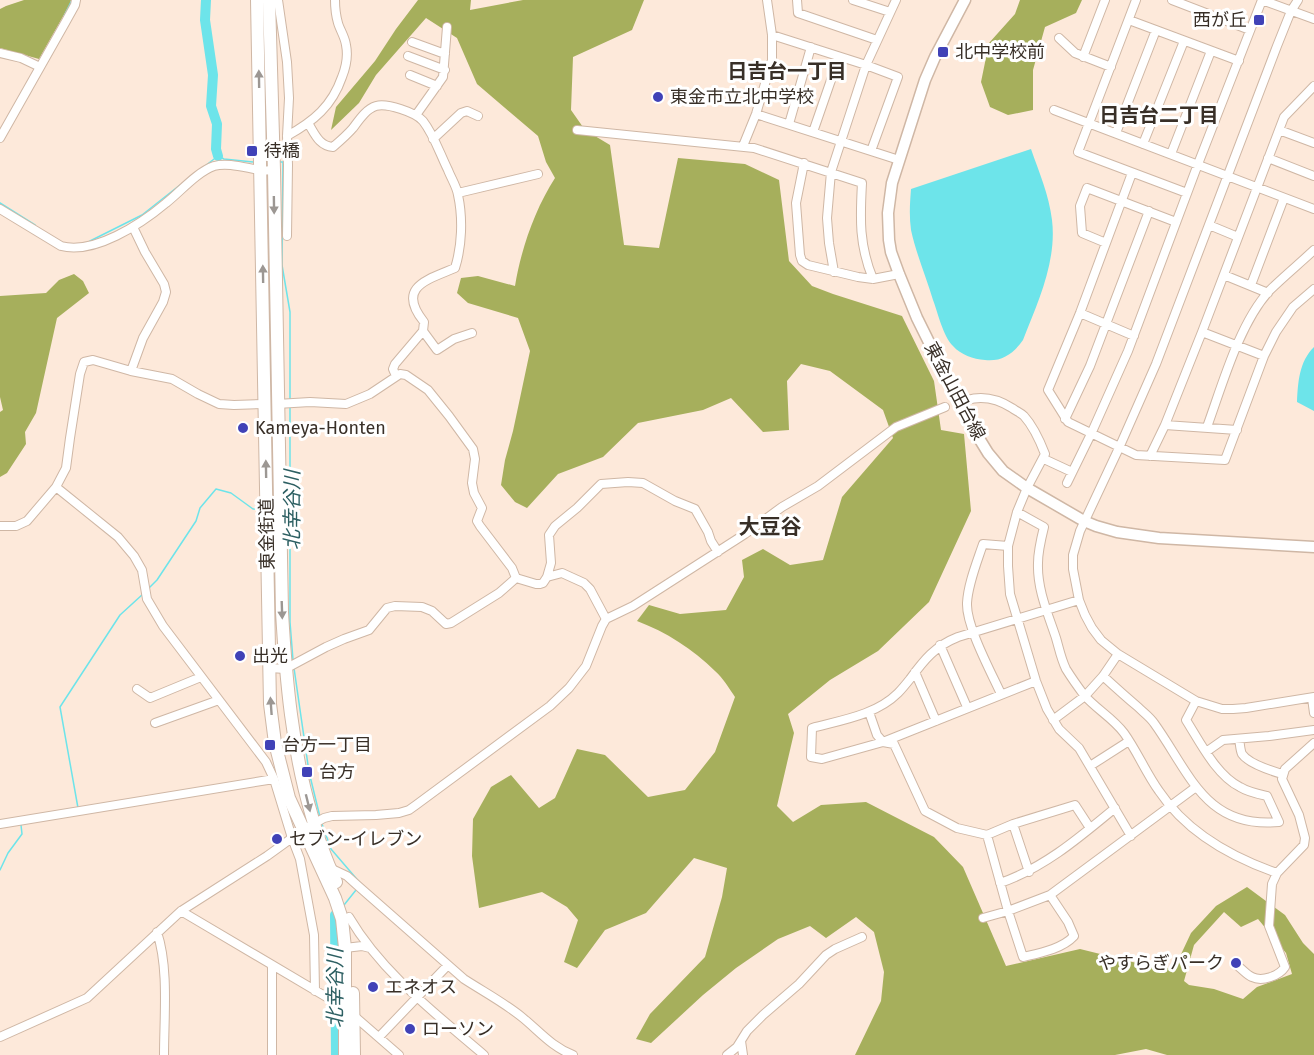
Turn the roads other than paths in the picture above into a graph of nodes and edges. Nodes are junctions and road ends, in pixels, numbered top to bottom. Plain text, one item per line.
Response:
1 (76, 0) edge
2 (257, 0) edge
3 (268, 0) edge
4 (278, 0) edge
5 (335, 0) edge
6 (767, 0) edge
7 (797, 0) edge
8 (853, 0) edge
9 (896, 0) edge
10 (965, 0) edge
11 (1105, 0) edge
12 (1136, 0) edge
13 (1172, 0) edge
14 (1262, 0) edge
15 (1298, 0) edge
16 (1291, 11) junction
17 (890, 12) junction
18 (1314, 19) edge
19 (1129, 20) junction
20 (447, 27) dead end
21 (1156, 30) junction
22 (1250, 30) junction
23 (772, 35) junction
24 (263, 37) junction
25 (283, 37) junction
26 (1059, 38) dead end
27 (877, 40) junction
28 (1184, 40) junction
29 (412, 42) dead end
30 (811, 47) junction
31 (1211, 51) junction
32 (0, 53) edge
33 (445, 54) junction
34 (408, 56) dead end
35 (839, 57) junction
36 (1083, 57) junction
37 (1239, 61) junction
38 (866, 65) junction
39 (40, 67) junction
40 (1111, 67) junction
41 (445, 70) junction
42 (410, 75) dead end
43 (437, 86) junction
44 (1314, 86) edge
45 (1054, 110) dead end
46 (756, 114) junction
47 (417, 116) junction
48 (478, 117) dead end
49 (308, 123) junction
50 (1089, 123) junction
51 (789, 124) junction
52 (577, 130) dead end
53 (1278, 130) junction
54 (813, 132) junction
55 (1116, 133) junction
56 (287, 136) junction
57 (0, 138) edge
58 (434, 139) junction
59 (841, 141) junction
60 (1314, 143) edge
61 (1143, 144) junction
62 (743, 146) junction
63 (872, 151) junction
64 (1171, 154) junction
65 (1268, 158) junction
66 (899, 160) junction
67 (804, 163) junction
68 (1198, 164) junction
69 (261, 170) junction
70 (274, 170) junction
71 (831, 172) junction
72 (1132, 173) junction
73 (538, 174) dead end
74 (1227, 176) junction
75 (1314, 176) edge
76 (1257, 187) junction
77 (458, 193) junction
78 (1187, 193) junction
79 (1284, 198) junction
80 (1122, 201) junction
81 (0, 209) edge
82 (1314, 209) edge
83 (1149, 212) junction
84 (1176, 222) junction
85 (1209, 225) junction
86 (133, 227) junction
87 (286, 236) dead end
88 (1238, 237) junction
89 (1106, 243) junction
90 (1314, 250) edge
91 (834, 272) junction
92 (899, 273) junction
93 (1224, 275) junction
94 (873, 279) junction
95 (1251, 285) junction
96 (1314, 289) edge
97 (1268, 292) junction
98 (1080, 313) junction
99 (1107, 324) junction
100 (423, 331) junction
101 (1202, 332) junction
102 (472, 333) dead end
103 (1134, 336) junction
104 (1237, 346) junction
105 (1264, 356) junction
106 (131, 372) junction
107 (396, 376) junction
108 (967, 400) dead end
109 (271, 404) junction
110 (945, 407) dead end
111 (1065, 418) junction
112 (1165, 424) junction
113 (1207, 427) junction
114 (1237, 430) junction
115 (1091, 434) junction
116 (1119, 448) junction
117 (1150, 456) junction
118 (1044, 459) junction
119 (1072, 472) junction
120 (1067, 483) dead end
121 (56, 487) junction
122 (1027, 488) junction
123 (1017, 512) junction
124 (1084, 521) junction
125 (0, 526) edge
126 (1008, 546) junction
127 (1314, 547) edge
128 (718, 552) junction
129 (547, 577) junction
130 (516, 578) junction
131 (1079, 600) junction
132 (1046, 610) junction
133 (1018, 618) junction
134 (606, 619) junction
135 (974, 633) junction
136 (940, 645) junction
137 (1118, 654) junction
138 (270, 668) junction
139 (285, 669) junction
140 (915, 672) junction
141 (201, 676) junction
142 (1103, 676) junction
143 (1036, 681) junction
144 (136, 688) dead end
145 (1001, 694) junction
146 (1085, 696) junction
147 (1313, 698) edge
148 (219, 700) junction
149 (1196, 702) junction
150 (968, 708) junction
151 (869, 712) junction
152 (1314, 713) edge
153 (1053, 720) junction
154 (936, 721) junction
155 (155, 723) dead end
156 (1314, 730) edge
157 (1239, 739) junction
158 (1129, 741) junction
159 (883, 742) junction
160 (1314, 743) edge
161 (1206, 752) junction
162 (278, 758) junction
163 (266, 762) junction
164 (1090, 766) junction
165 (1282, 774) junction
166 (274, 779) junction
167 (1196, 787) junction
168 (1170, 806) junction
169 (1115, 808) junction
170 (0, 824) edge
171 (314, 824) junction
172 (1013, 824) junction
173 (1090, 828) junction
174 (303, 830) junction
175 (987, 835) junction
176 (1131, 836) junction
177 (292, 838) junction
178 (330, 868) junction
179 (1029, 872) junction
180 (1277, 873) junction
181 (1000, 883) junction
182 (1050, 895) junction
183 (181, 911) junction
184 (1008, 911) junction
185 (349, 917) junction
186 (983, 918) dead end
187 (157, 932) junction
188 (862, 937) dead end
189 (348, 948) junction
190 (371, 948) junction
191 (272, 965) junction
192 (448, 965) junction
193 (1239, 967) dead end
194 (315, 991) junction
195 (416, 997) junction
196 (349, 1012) junction
197 (0, 1037) edge
198 (379, 1037) junction
199 (741, 1041) junction
200 (164, 1055) edge
201 (272, 1055) edge
202 (345, 1055) edge
203 (354, 1055) edge
204 (399, 1055) edge
205 (484, 1055) edge
206 (573, 1055) edge
207 (727, 1055) edge
208 (743, 1055) edge

1 - 39 street
2 - 24 highway, 東金街道
3 - 24 highway, 東金街道
4 - 25 street
5 - 49 street
6 - 23 street
7 - 27 street
8 - 17 street
9 - 17 street
10 - 66 main road, 東金山田台線
11 - 36 street
12 - 19 street
13 - 22 street
14 - 16 street
14 - 22 street
15 - 16 street
16 - 18 street
16 - 74 street
17 - 27 street
19 - 21 street
19 - 40 street
20 - 33 street
21 - 28 street
21 - 55 street
22 - 37 street
23 - 30 street
23 - 46 street
24 - 25 street
69 -> 24 highway, 東金街道
24 - 70 highway, 東金街道
25 - 56 street
26 - 36 street
27 - 38 street
28 - 31 street
28 - 61 street
29 - 33 street
30 - 35 street
30 - 51 street
31 - 37 street
31 - 64 street
32 - 39 street
33 - 41 street
34 - 41 street
35 - 38 street
35 - 54 street
36 - 40 street
37 - 68 street
38 - 59 street
38 - 63 street
39 - 57 street
40 - 50 street
41 - 43 street
42 - 43 street
43 - 47 street
44 - 53 street
45 - 50 street
46 - 51 street
46 - 62 street
47 - 49 street
47 - 58 street
48 - 58 street
49 - 56 street
50 - 55 street
50 - 72 street
51 - 54 street
52 - 62 street
53 - 60 street
53 - 65 street
54 - 59 street
55 - 61 street
56 - 87 street
58 - 77 street
59 - 63 street
59 - 71 street
61 - 64 street
62 - 67 street
63 - 66 street
64 - 68 street
65 - 75 street
65 - 76 street
66 - 92 main road, 東金山田台線
67 - 71 street
67 - 91 street
68 - 74 street
68 - 78 street
69 - 70 street
69 - 86 street
109 -> 69 highway, 東金街道
70 -> 109 highway, 東金街道
71 - 91 street
71 - 94 street
72 - 78 street
72 - 80 street
73 - 77 street
74 - 76 street
74 - 85 street
76 - 79 street
76 - 88 street
77 - 100 street
78 - 84 street
79 - 82 street
79 - 95 street
80 - 83 street
80 - 89 street
80 - 89 street
81 - 86 street
83 - 84 street
83 - 99 street
84 - 103 street
85 - 88 street
85 - 116 street
86 - 106 street
88 - 93 street
89 - 98 street
90 - 97 street
91 - 94 street
92 - 94 street
92 - 122 main road, 東金山田台線
93 - 95 street
93 - 101 street
95 - 97 street
96 - 105 street
97 - 104 street
98 - 99 street
98 - 111 street
99 - 103 street
99 - 111 street
100 - 102 street
100 - 107 street
101 - 104 street
101 - 112 street
103 - 115 street
104 - 105 street
104 - 113 street
105 - 114 street
106 - 109 street
106 - 121 street
107 - 109 street
107 - 130 street
108 - 118 street
138 -> 109 highway, 東金街道
109 -> 139 highway, 東金街道
110 - 128 street
111 - 115 street
112 - 113 street
112 - 117 street
113 - 114 street
114 - 117 street
115 - 116 street
115 - 119 street
116 - 117 street
116 - 124 street
118 - 119 street
118 - 122 street
119 - 120 street
121 - 125 street
121 - 141 street
122 - 123 street
122 - 124 main road, 東金山田台線
123 - 126 street
123 - 132 street
124 - 127 main road, 東金山田台線
124 - 131 street
126 - 133 street
126 - 135 street
128 - 129 street
128 - 134 street
129 - 130 street
129 - 134 street
130 - 139 street
131 - 132 street
131 - 137 street
132 - 133 street
132 - 146 street
133 - 135 street
133 - 143 street
134 - 171 street
135 - 136 street
135 - 145 street
136 - 140 street
136 - 150 street
137 - 142 street
137 - 149 street
138 - 139 street
162 -> 138 highway, 東金街道
139 -> 171 highway, 東金街道
140 - 151 street
140 - 154 street
141 - 144 street
141 - 148 street
142 - 146 street
142 - 167 street
143 - 145 street
143 - 153 street
145 - 150 street
146 - 153 street
146 - 158 street
147 - 149 street
147 - 152 street
148 - 155 street
148 - 163 street
149 - 161 street
150 - 154 street
151 - 159 street
151 - 159 street
153 - 164 street
154 - 159 street
156 - 157 street
157 - 161 street
157 - 165 street
158 - 164 street
158 - 168 street
159 - 175 street
160 - 165 street
161 - 167 street
162 - 163 street
162 - 174 highway, 東金街道
163 - 166 street
164 - 169 street
165 - 180 street
166 - 170 street
166 - 177 street
167 - 168 street
168 - 176 street
168 - 180 street
169 - 173 street
169 - 176 street
171 - 174 street
171 - 178 highway, 東金街道
172 - 173 street
172 - 175 street
172 - 179 street
173 - 179 street
174 - 177 street
174 - 189 highway, 東金街道
175 - 181 street
176 - 182 street
177 - 183 street
177 - 194 street
178 - 185 highway, 東金街道
178 - 192 street
179 - 181 street
180 - 193 street
181 - 184 street
182 - 184 street
182 - 184 street
183 - 187 street
183 - 191 street
184 - 186 street
185 - 189 highway, 東金街道
185 - 190 street
187 - 197 street
187 - 200 street
188 - 199 street
189 - 190 street
189 - 196 highway, 東金街道
190 - 195 street
191 - 194 street
191 - 201 street
192 - 195 street
192 - 206 street
194 - 196 street
195 - 198 street
195 - 205 street
196 - 198 street
196 - 202 highway, 東金街道
196 - 203 highway, 東金街道
198 - 204 street
199 - 207 street
199 - 208 street

